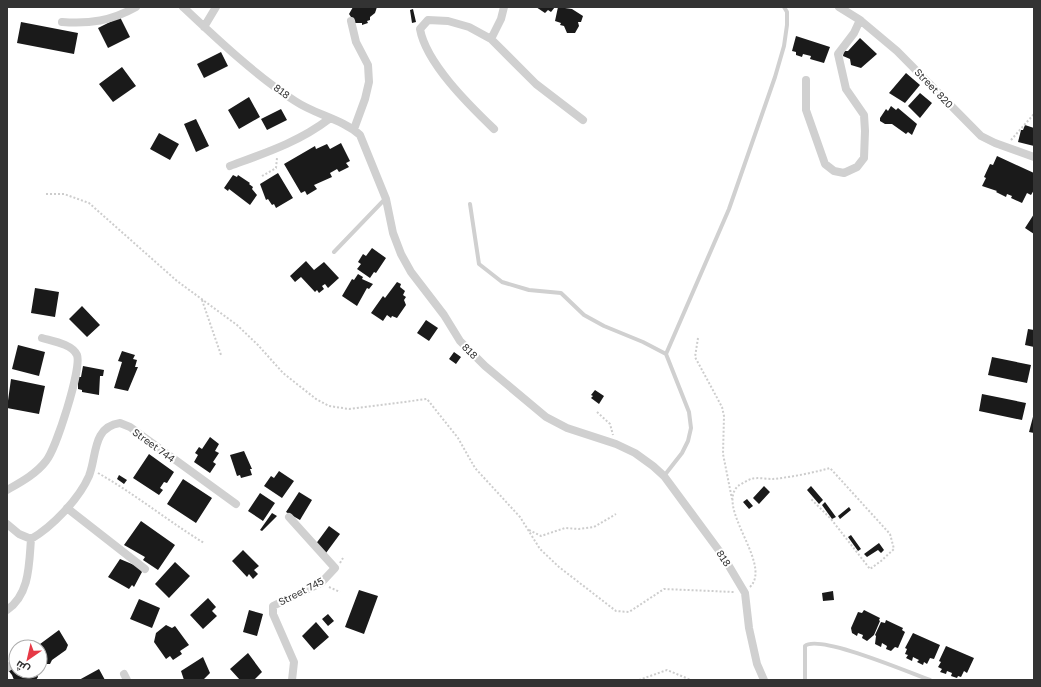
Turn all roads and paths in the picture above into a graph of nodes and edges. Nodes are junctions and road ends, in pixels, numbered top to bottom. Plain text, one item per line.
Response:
1 (136, 7) edge
2 (182, 7) edge
3 (216, 7) edge
4 (504, 7) edge
5 (784, 7) edge
6 (840, 7) edge
7 (860, 20) junction
8 (351, 21) dead end
9 (62, 22) dead end
10 (204, 26) junction
11 (491, 39) junction
12 (806, 80) dead end
13 (1034, 114) edge
14 (329, 119) junction
15 (583, 120) dead end
16 (354, 129) junction
17 (494, 129) dead end
18 (995, 143) junction
19 (275, 149) junction
20 (1034, 157) edge
21 (230, 166) dead end
22 (262, 176) dead end
23 (46, 194) dead end
24 (386, 199) junction
25 (470, 204) dead end
26 (334, 252) dead end
27 (201, 299) junction
28 (42, 338) dead end
29 (698, 338) dead end
30 (666, 354) junction
31 (221, 355) dead end
32 (597, 412) dead end
33 (458, 438) dead end
34 (616, 444) junction
35 (90, 468) junction
36 (664, 476) junction
37 (7, 490) edge
38 (732, 500) dead end
39 (236, 504) dead end
40 (67, 508) junction
41 (616, 514) dead end
42 (289, 517) dead end
43 (7, 524) edge
44 (528, 530) dead end
45 (31, 539) junction
46 (204, 544) dead end
47 (145, 569) dead end
48 (321, 583) junction
49 (340, 592) dead end
50 (7, 610) edge
51 (292, 680) edge
52 (639, 680) edge
53 (691, 680) edge
54 (764, 680) edge
55 (804, 680) edge
56 (930, 680) edge

1 - 9 street
2 - 10 street, 818
3 - 10 street
4 - 11 street
5 - 30 lane
6 - 7 street, Street 820
7 - 12 street
7 - 18 street, Street 820
8 - 16 street
10 - 14 street, 818
11 - 15 street
11 - 17 street
13 - 18 path
14 - 16 street, 818
14 - 19 street
16 - 24 street, 818
18 - 20 street, Street 820
19 - 21 street
19 - 22 path
23 - 27 path
24 - 26 lane
24 - 34 street, 818
25 - 30 lane
27 - 31 path
27 - 33 path
28 - 37 street
29 - 38 path
30 - 36 lane
32 - 34 path
34 - 36 street, 818
35 - 39 street, Street 744
35 - 40 street, Street 744
35 - 46 path
36 - 54 street, 818
40 - 45 street, Street 744
40 - 47 street
41 - 44 path
42 - 48 street, Street 745
43 - 45 street
45 - 50 street
48 - 49 path
48 - 51 street, Street 745
52 - 53 path
55 - 56 lane

